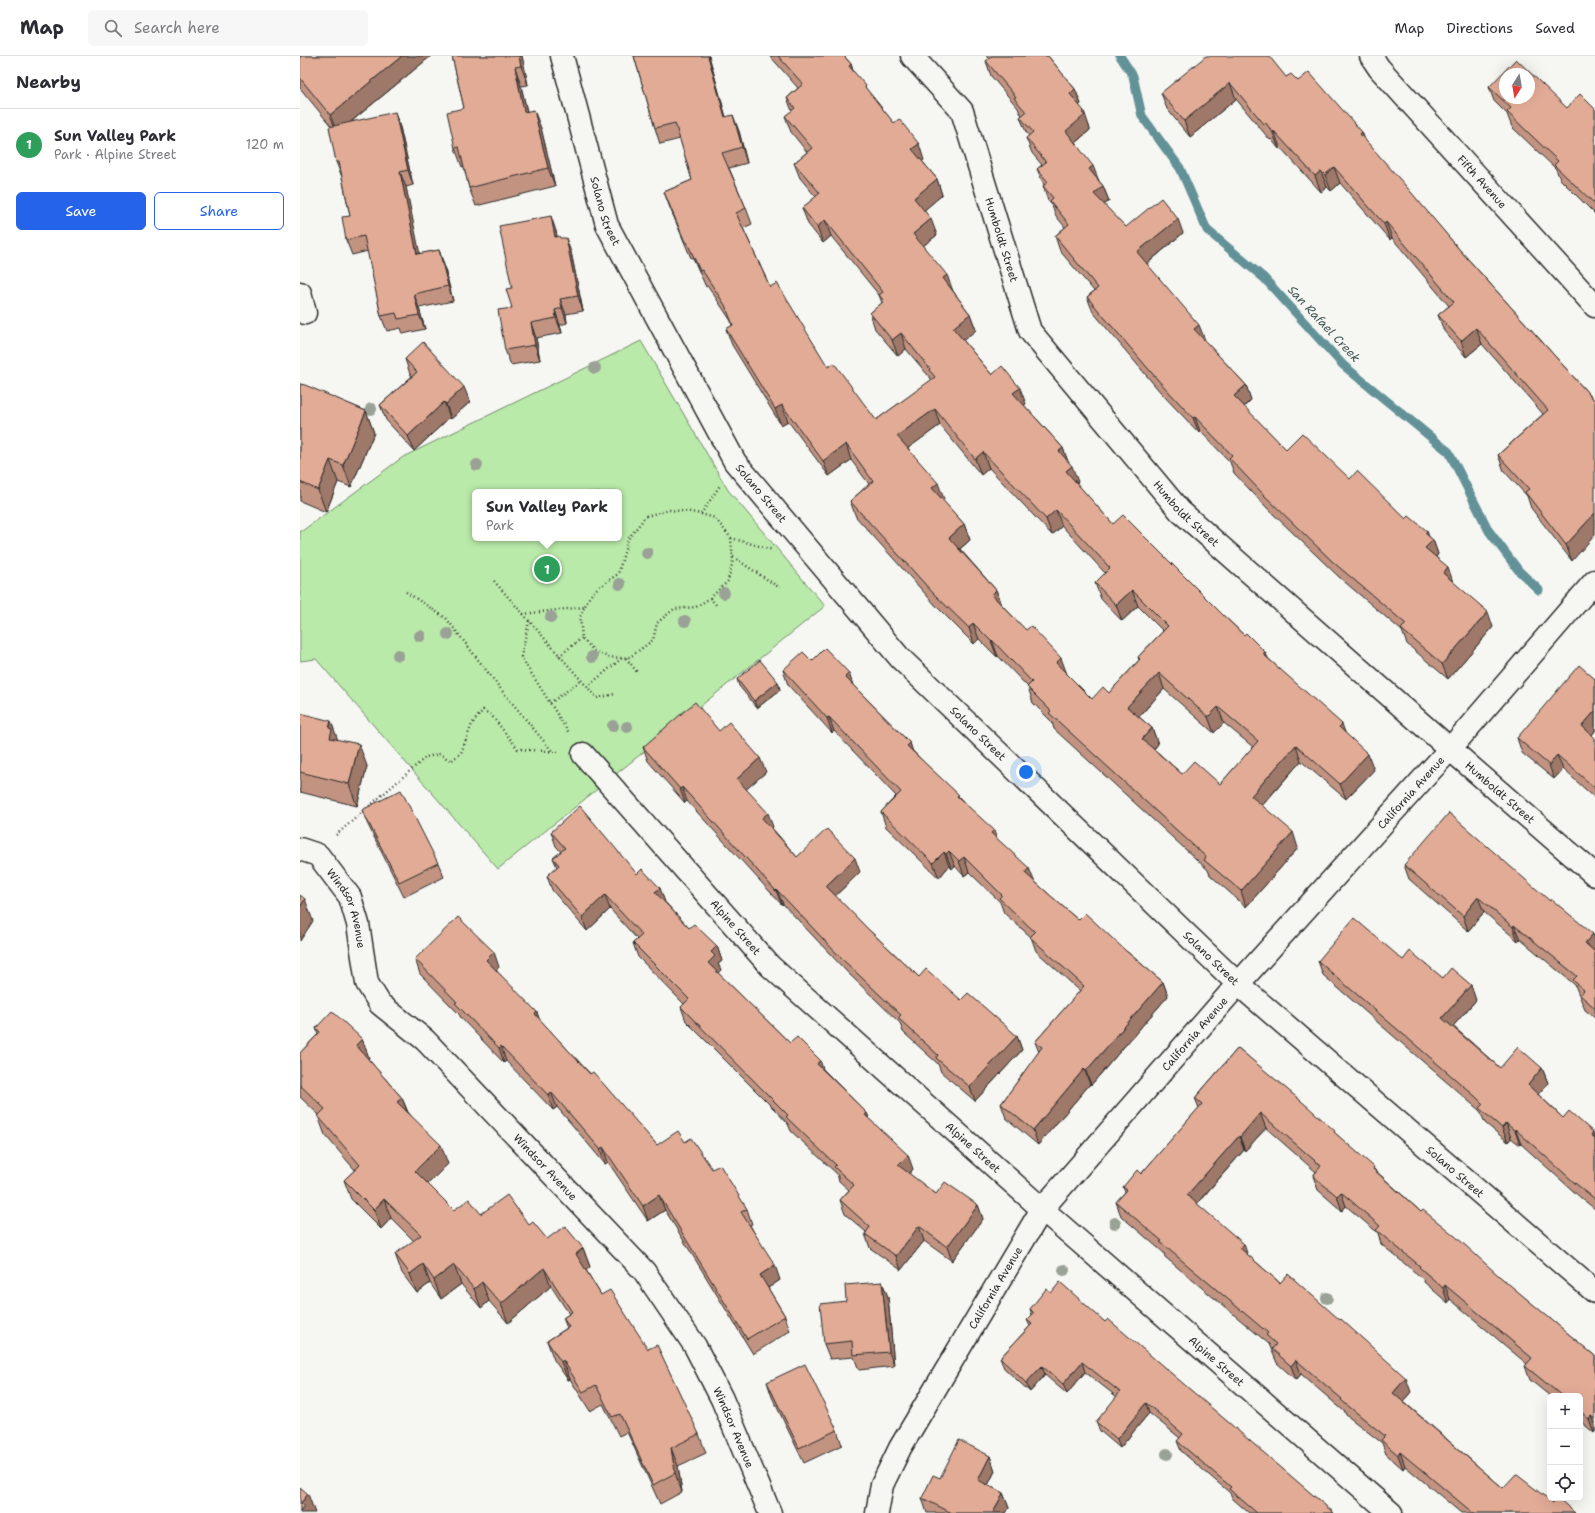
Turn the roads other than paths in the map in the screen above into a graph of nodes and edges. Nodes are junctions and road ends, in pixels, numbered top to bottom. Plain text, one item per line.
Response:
1 (562, 56) edge
2 (912, 56) edge
3 (1371, 56) edge
4 (1595, 306) edge
5 (1595, 581) edge
6 (1450, 749) junction
7 (583, 754) road end
8 (309, 852) edge
9 (1595, 874) edge
10 (1238, 984) junction
11 (1042, 1209) junction
12 (1595, 1292) edge
13 (770, 1513) edge
14 (877, 1513) edge
15 (1391, 1513) edge

1 - 10 street, Solano Street
2 - 6 street, Humboldt Street
3 - 4 street, Fifth Avenue
5 - 6 street, California Avenue
6 - 9 street, Humboldt Street
6 - 10 street, California Avenue
7 - 11 street, Alpine Street
8 - 13 street, Windsor Avenue
10 - 11 street, California Avenue
10 - 12 street, Solano Street
11 - 14 street, California Avenue
11 - 15 street, Alpine Street

